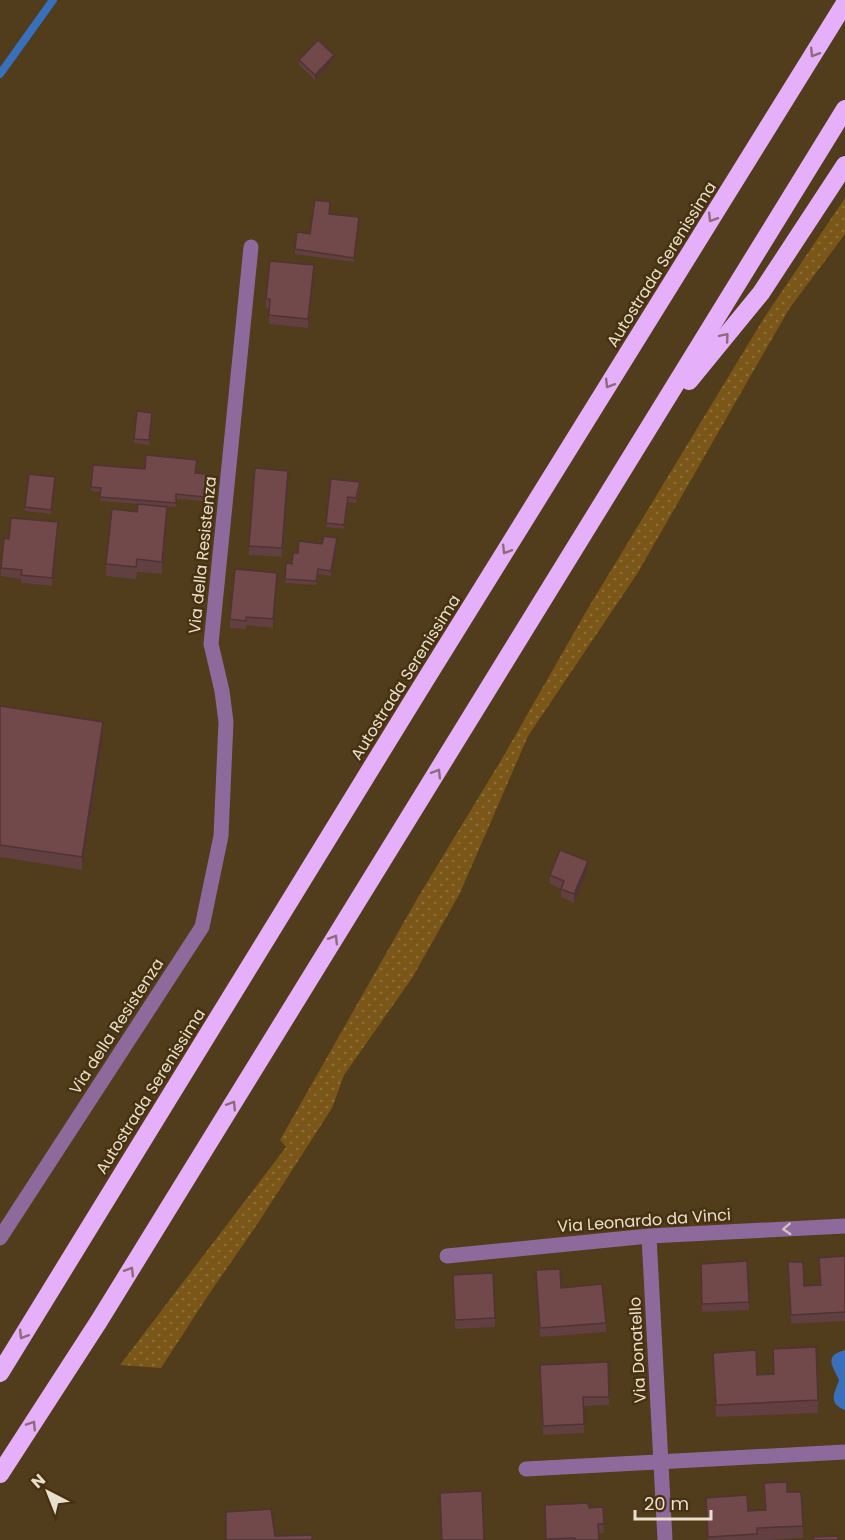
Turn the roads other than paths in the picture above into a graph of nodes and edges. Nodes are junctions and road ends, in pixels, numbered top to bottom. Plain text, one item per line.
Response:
1 (845, 3) edge
2 (845, 109) edge
3 (845, 165) edge
4 (250, 247) dead end
5 (648, 431) junction
6 (845, 1226) edge
7 (649, 1236) junction
8 (0, 1238) edge
9 (447, 1256) dead end
10 (0, 1373) edge
11 (845, 1452) edge
12 (660, 1462) junction
13 (526, 1469) dead end
14 (0, 1474) edge
15 (665, 1540) edge

1 -> 10 highway, Autostrada Serenissima
2 - 5 highway
5 -> 3 highway
4 - 8 street, Via della Resistenza
14 -> 5 highway
6 -> 7 street, Via Leonardo da Vinci
7 - 9 street, Via Leonardo da Vinci
7 - 12 street, Via Donatello
11 - 12 street
12 - 13 street
12 - 15 street, Via Donatello

